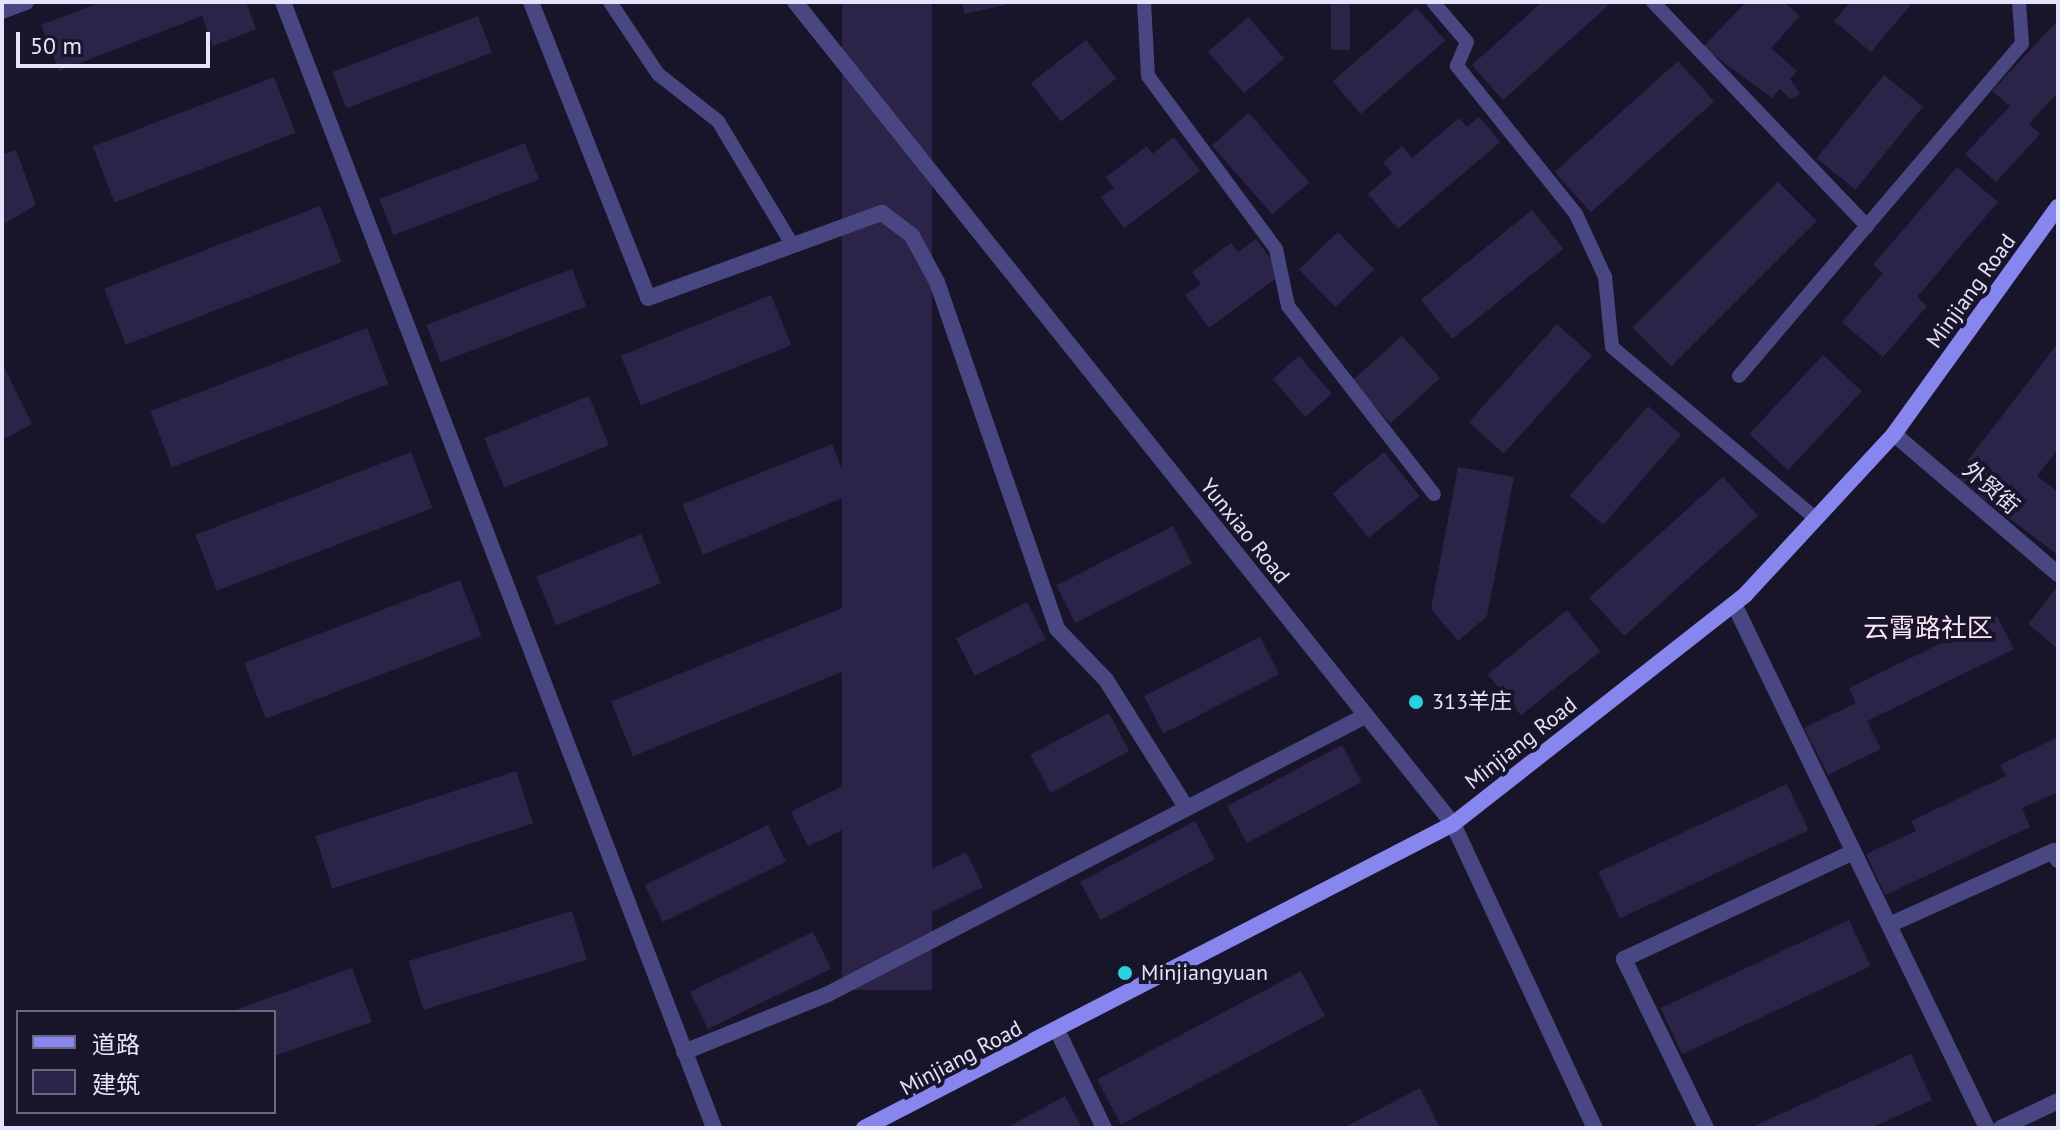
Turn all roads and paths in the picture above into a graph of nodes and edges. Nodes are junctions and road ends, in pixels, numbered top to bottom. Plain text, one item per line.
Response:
1 (26, 2) edge
2 (283, 2) edge
3 (531, 2) edge
4 (610, 2) edge
5 (795, 2) edge
6 (1144, 2) edge
7 (1433, 2) edge
8 (1653, 2) edge
9 (2019, 2) edge
10 (2, 11) edge
11 (2058, 207) edge
12 (1867, 226) junction
13 (792, 244) junction
14 (1739, 376) dead end
15 (1894, 434) junction
16 (1434, 494) dead end
17 (1816, 519) junction
18 (2058, 574) edge
19 (1734, 604) junction
20 (1365, 716) junction
21 (1186, 807) junction
22 (1453, 824) junction
23 (1853, 852) junction
24 (2058, 860) edge
25 (1889, 925) junction
26 (1058, 1032) junction
27 (684, 1052) junction
28 (2058, 1101) edge
29 (896, 1123) edge
30 (714, 1128) edge
31 (864, 1128) edge
32 (1104, 1128) edge
33 (1595, 1128) edge
34 (1706, 1128) edge
35 (1987, 1128) edge
36 (2001, 1128) edge

1 - 10 street
2 - 27 street
3 - 13 street
4 - 13 lane
5 - 20 street, Yunxiao Road
6 - 16 lane
7 - 17 lane
8 - 12 lane
9 - 12 lane
11 - 15 street, Minjiang Road
12 - 14 lane
13 - 21 street
15 - 17 street, Minjiang Road
15 - 18 street, 外贸街
17 - 19 street, Minjiang Road
19 - 22 street, Minjiang Road
19 - 23 street
20 - 21 street
20 - 22 street, Yunxiao Road
21 - 27 street
22 - 26 street, Minjiang Road
22 - 33 street, Yunxiao Road
23 - 25 street
23 - 34 street
24 - 25 street
25 - 35 street
26 - 29 street, Minjiang Road
26 - 32 street
27 - 30 street
28 - 36 street
29 - 31 street, Minjiang Road

